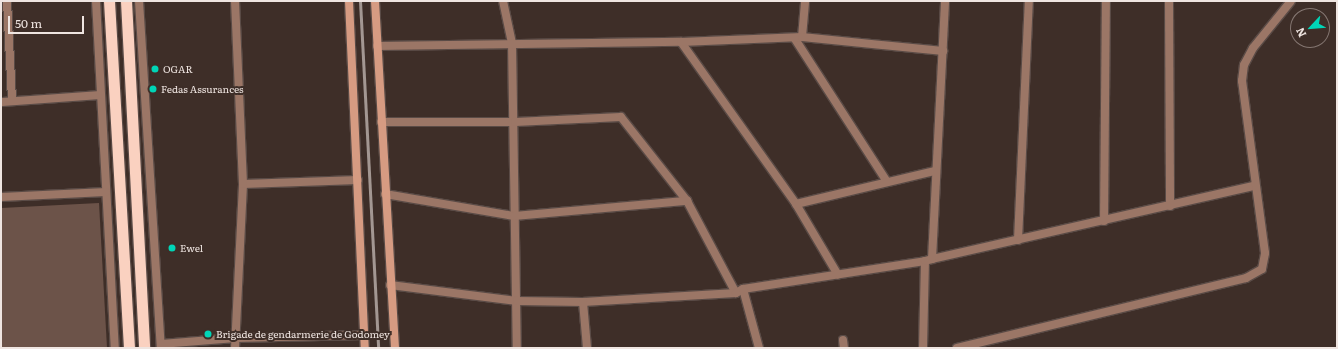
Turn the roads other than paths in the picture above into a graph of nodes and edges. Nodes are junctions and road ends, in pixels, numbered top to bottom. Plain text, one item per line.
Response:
1 (7, 1) edge
2 (96, 1) edge
3 (108, 1) edge
4 (126, 1) edge
5 (139, 1) edge
6 (235, 1) edge
7 (349, 1) edge
8 (376, 1) edge
9 (503, 1) edge
10 (805, 1) edge
11 (945, 1) edge
12 (1029, 1) edge
13 (1106, 1) edge
14 (1169, 1) edge
15 (1291, 1) edge
16 (798, 38) junction
17 (681, 42) junction
18 (512, 43) junction
19 (377, 46) junction
20 (943, 51) junction
21 (100, 96) junction
22 (12, 101) junction
23 (1, 102) edge
24 (381, 122) junction
25 (515, 122) junction
26 (935, 171) junction
27 (358, 180) junction
28 (887, 182) junction
29 (243, 184) junction
30 (1254, 186) junction
31 (106, 192) junction
32 (385, 194) junction
33 (1, 197) edge
34 (687, 201) junction
35 (796, 204) junction
36 (1170, 206) junction
37 (514, 216) junction
38 (1104, 221) junction
39 (1018, 240) junction
40 (929, 260) junction
41 (838, 274) junction
42 (390, 285) junction
43 (739, 291) junction
44 (517, 300) junction
45 (584, 302) junction
46 (364, 334) junction
47 (236, 338) junction
48 (994, 344) edge
49 (161, 346) edge
50 (115, 348) edge
51 (129, 348) edge
52 (144, 348) edge
53 (235, 348) edge
54 (365, 348) edge
55 (395, 348) edge
56 (517, 348) edge
57 (587, 348) edge
58 (759, 348) edge
59 (923, 348) edge
60 (957, 348) edge

1 - 22 street
2 - 21 street
3 - 51 highway
4 - 52 highway
5 - 49 street
6 - 29 street
7 - 27 main road
8 - 19 main road
9 - 18 street
10 - 16 street
11 - 20 street
12 - 39 street
13 - 38 street
14 - 36 street
15 - 30 street
16 - 17 street
16 - 20 street
16 - 28 street
17 - 18 street
17 - 35 street
18 - 19 street
18 - 25 street
19 - 24 main road
20 - 26 street
21 - 22 street
21 - 31 street
22 - 23 street
24 - 25 street
24 - 32 main road
25 - 34 street
25 - 37 street
26 - 28 street
26 - 40 street
27 - 29 street
27 - 46 main road
28 - 35 street
29 - 47 street
30 - 36 street
30 - 48 street
31 - 33 street
31 - 50 street
32 - 37 street
32 - 42 main road
34 - 37 street
34 - 43 street
35 - 41 street
36 - 38 street
37 - 44 street
38 - 39 street
39 - 40 street
40 - 41 street
40 - 59 street
41 - 43 street
42 - 44 street
42 - 55 main road
43 - 45 street
43 - 58 street
44 - 45 street
44 - 56 street
45 - 57 street
46 - 47 street
46 - 54 main road
47 - 49 street
47 - 53 street
48 - 60 street

